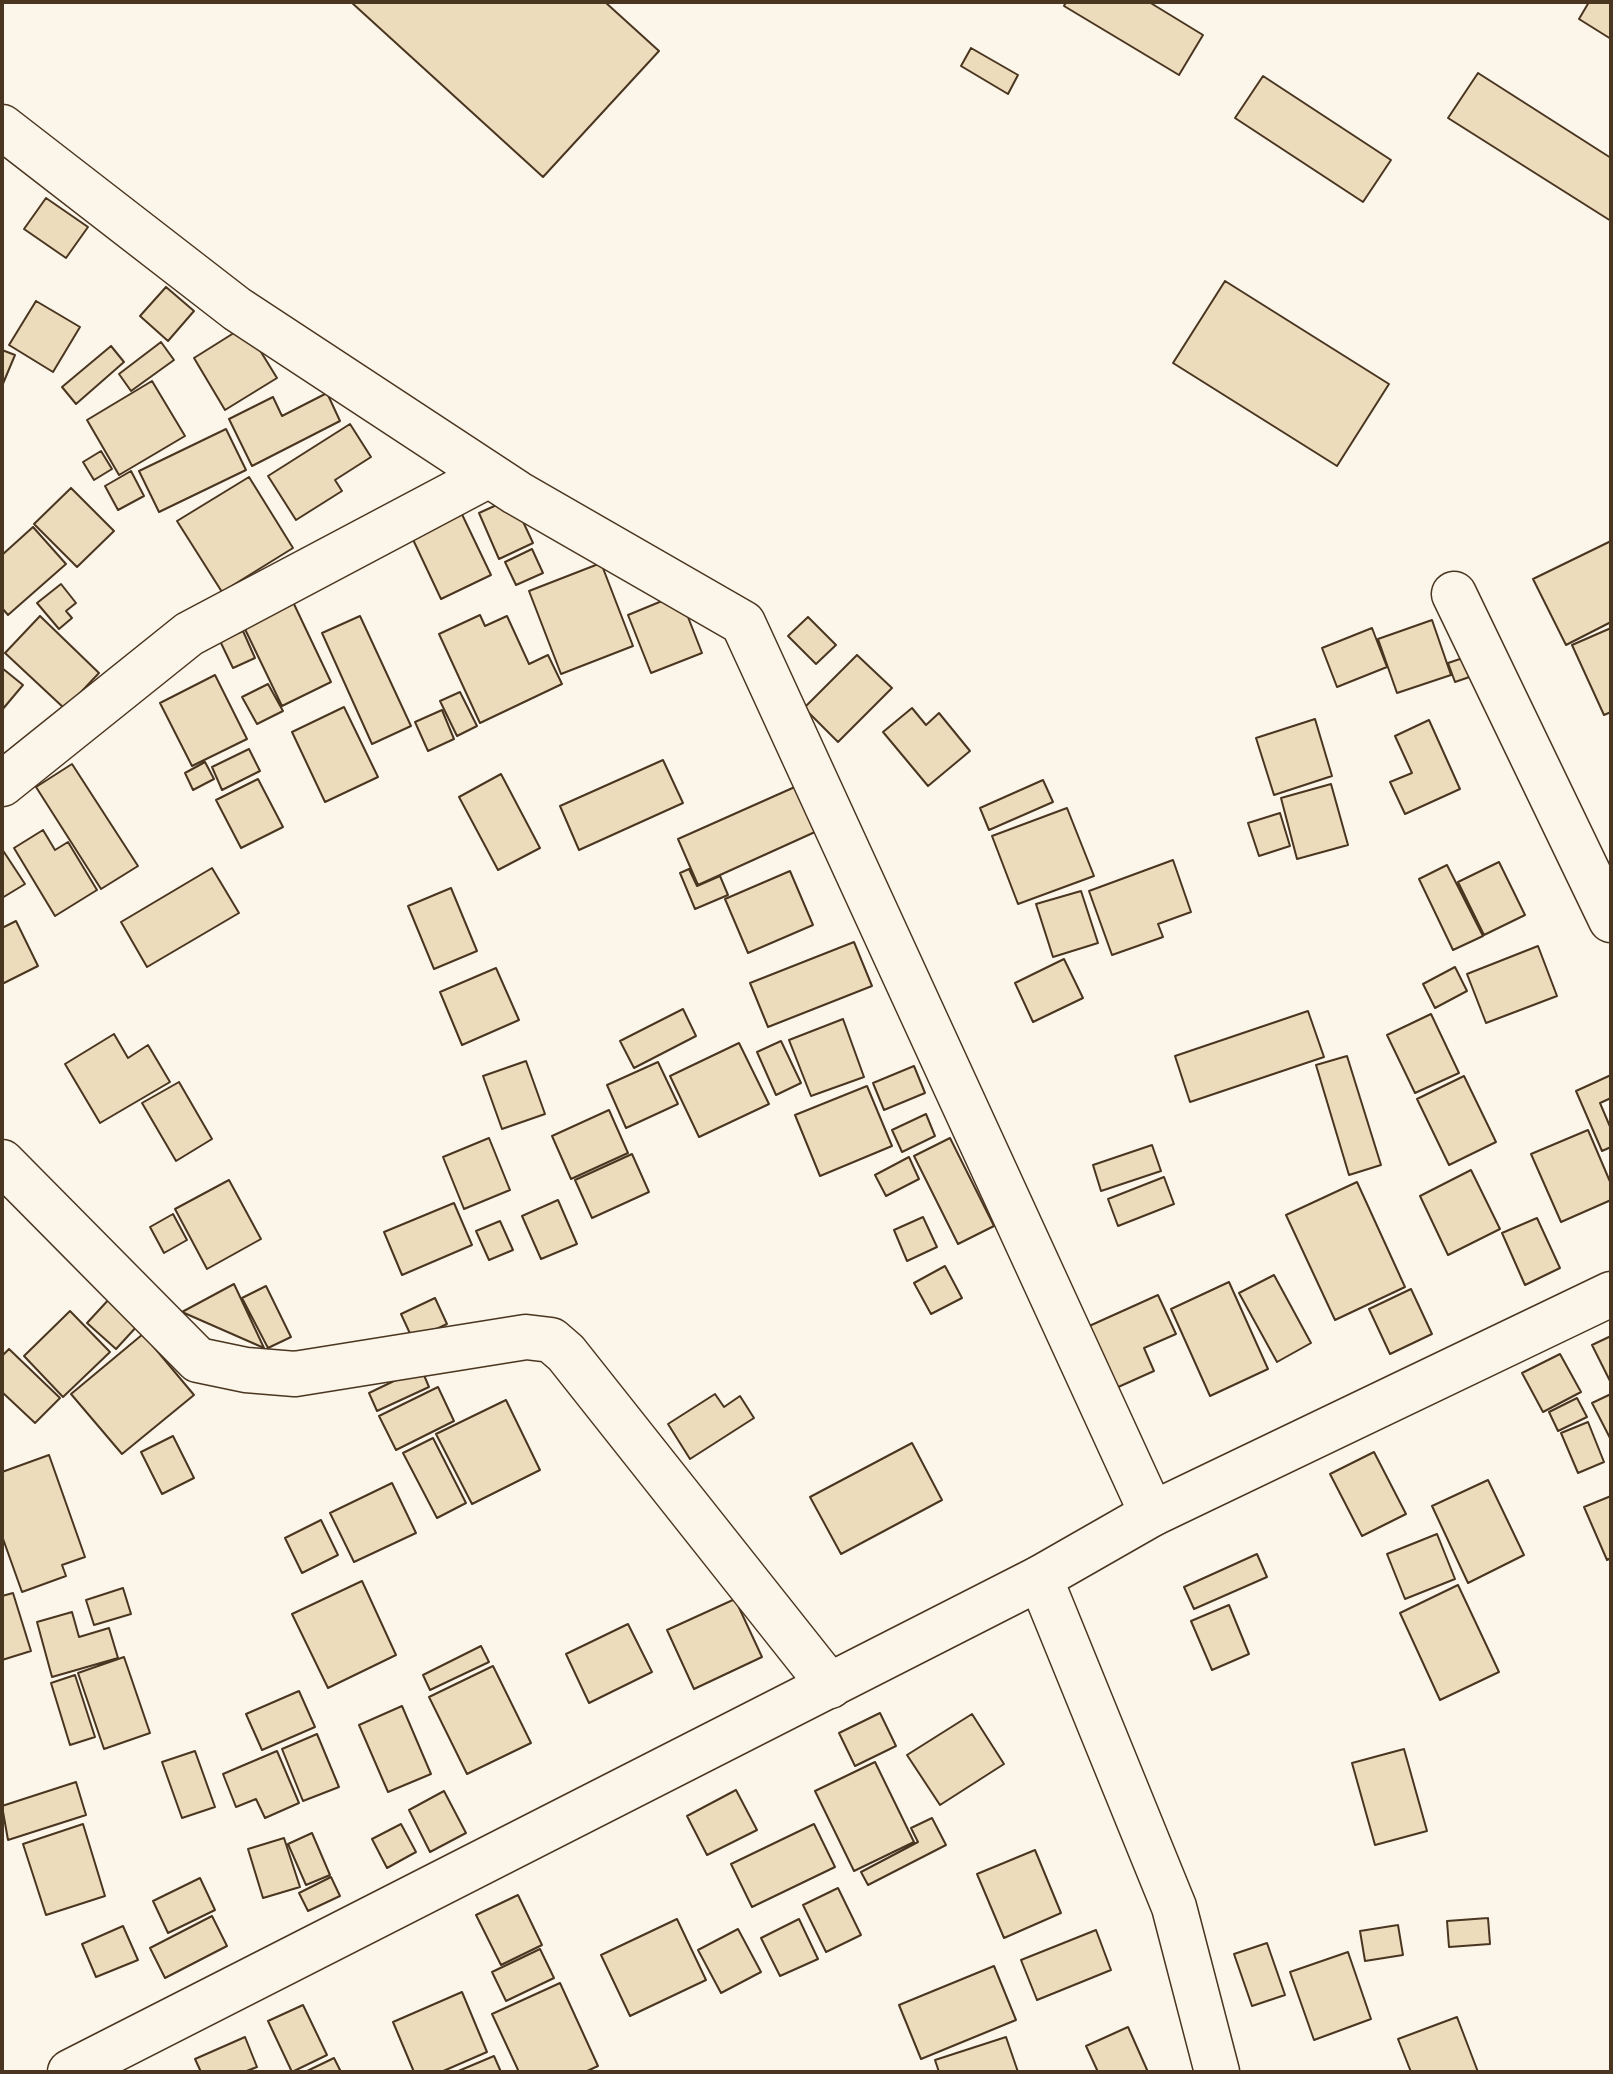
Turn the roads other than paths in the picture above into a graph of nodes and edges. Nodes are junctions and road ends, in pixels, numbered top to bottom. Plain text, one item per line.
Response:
1 (2, 127) edge
2 (489, 475) junction
3 (1454, 594) dead end
4 (2, 784) edge
5 (1611, 920) edge
6 (2, 1162) edge
7 (1611, 1294) edge
8 (1152, 1514) junction
9 (1040, 1578) junction
10 (830, 1686) junction
11 (70, 2072) edge
12 (1217, 2072) edge

1 - 2 street
2 - 4 street
2 - 8 street
3 - 5 street
6 - 10 street
7 - 8 street
8 - 9 street
9 - 10 street
9 - 12 street
10 - 11 street

